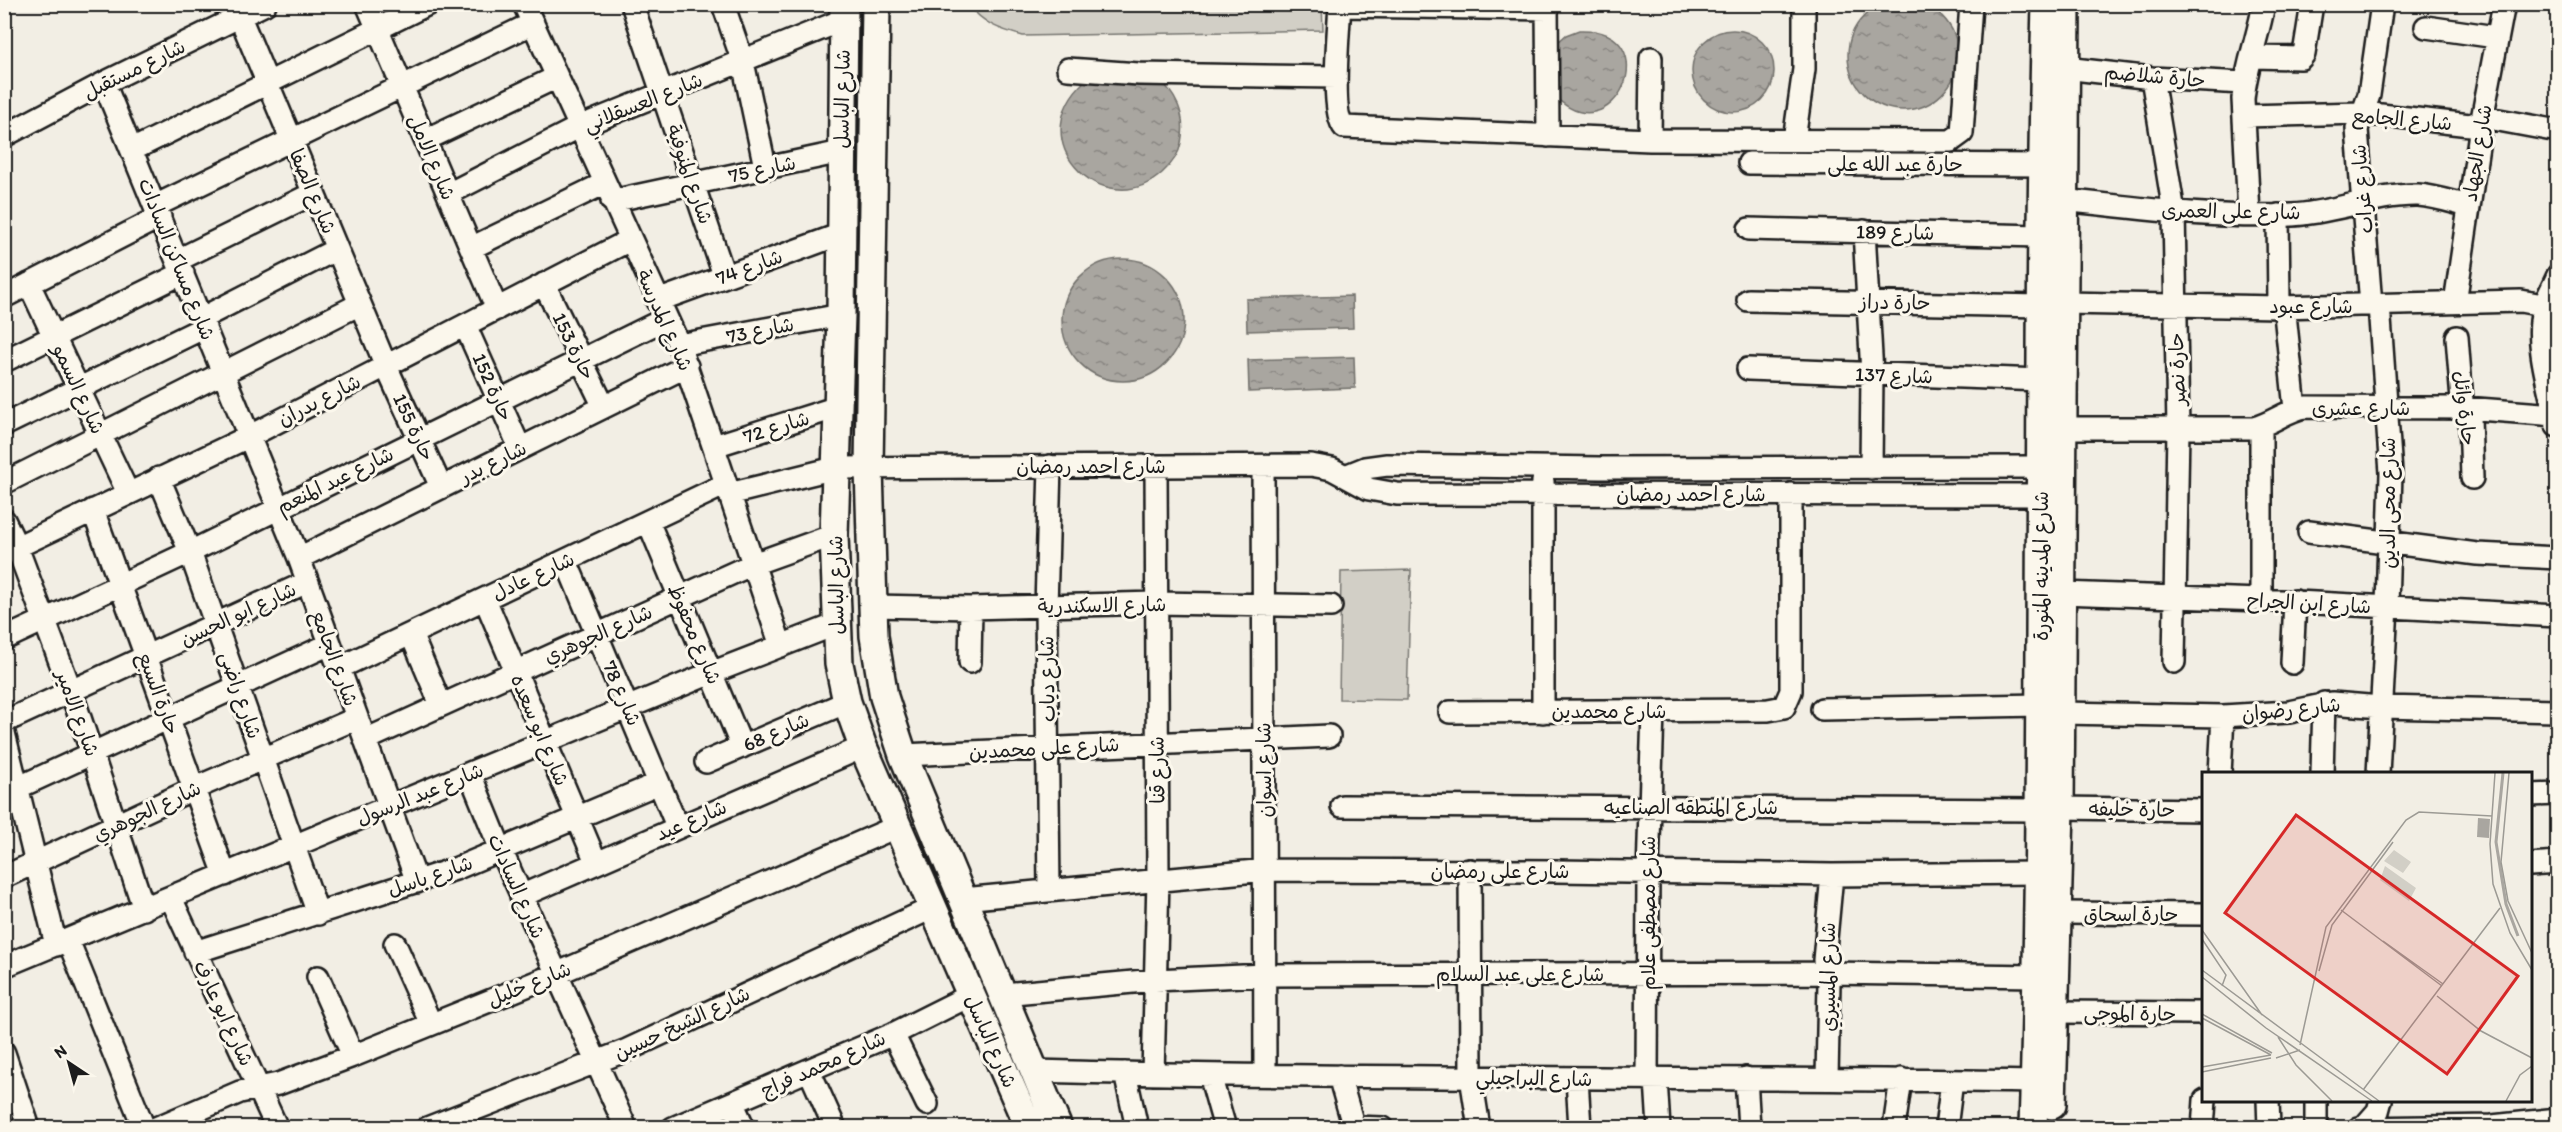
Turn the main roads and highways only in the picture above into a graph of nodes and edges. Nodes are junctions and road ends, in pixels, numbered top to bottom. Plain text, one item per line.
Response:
1 (876, 4) edge
2 (2046, 4) edge
3 (2066, 4) edge
4 (843, 19) edge
5 (876, 31) junction
6 (2053, 305) junction
7 (2051, 709) junction
8 (2049, 809) junction
9 (1035, 1071) junction
10 (1009, 1080) junction
11 (1022, 1125) edge
12 (1058, 1128) edge
13 (2033, 1128) edge
14 (2051, 1128) edge

1 - 5 main road, شارع الباسل
2 - 6 main road, شارع المدينه المنورة
3 - 6 main road, شارع المدينه المنورة
4 - 5 main road
4 - 10 main road, شارع الباسل
5 - 9 main road, شارع الباسل
6 - 7 main road, شارع المدينه المنورة
6 - 7 main road, شارع المدينه المنورة
7 - 8 main road, شارع المدينه المنورة
8 - 13 main road, شارع المدينه المنورة
8 - 14 main road, شارع المدينه المنورة
9 - 10 main road
9 - 12 main road, شارع الباسل
10 - 11 main road, شارع الباسل

